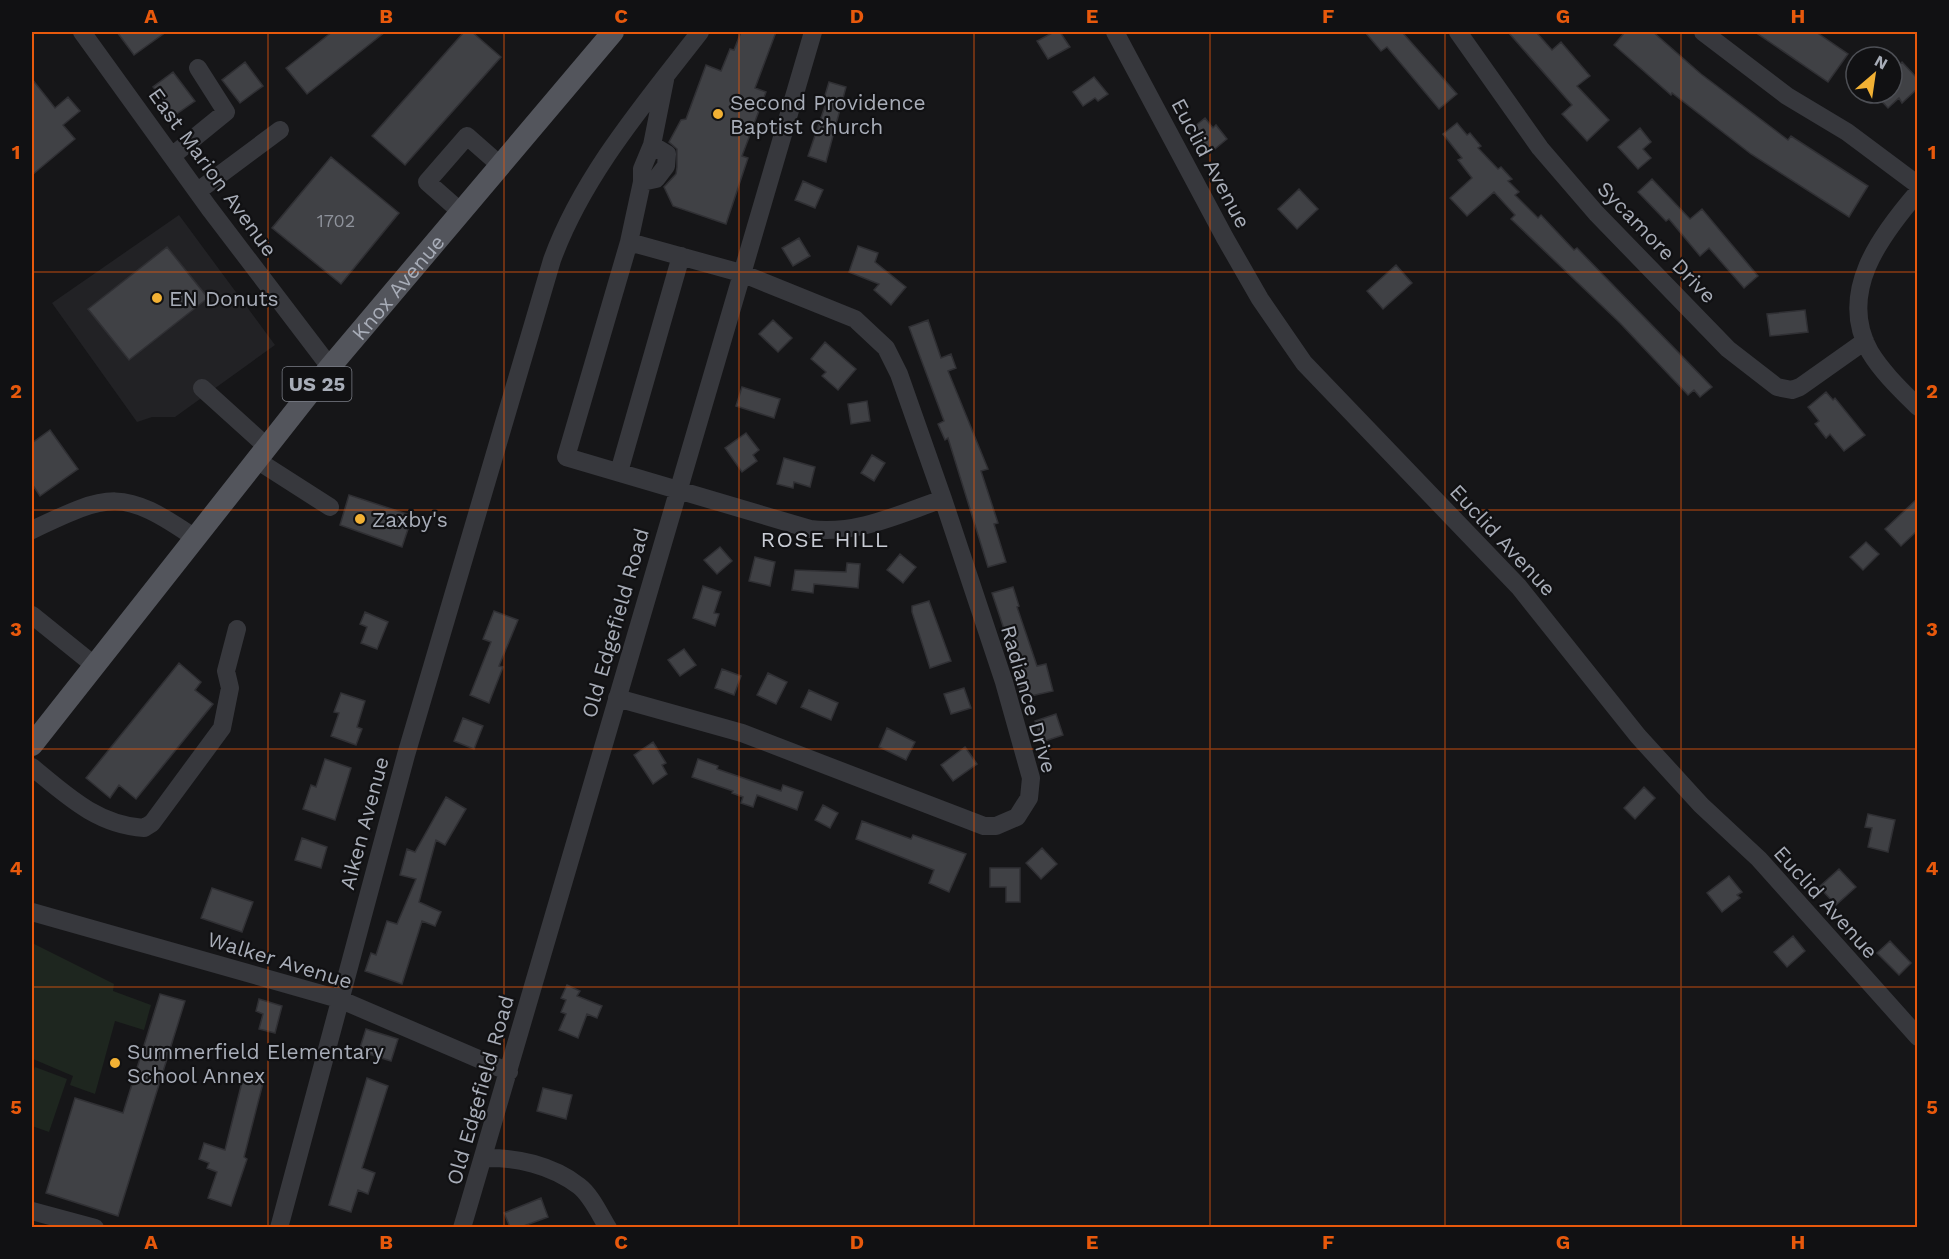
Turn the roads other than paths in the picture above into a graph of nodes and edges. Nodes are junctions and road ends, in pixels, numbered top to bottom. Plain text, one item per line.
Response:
1 (82, 32) edge
2 (613, 32) edge
3 (700, 32) edge
4 (813, 32) edge
5 (1115, 32) edge
6 (1458, 32) edge
7 (1703, 32) edge
8 (198, 68) dead end
9 (666, 76) junction
10 (280, 130) dead end
11 (172, 156) junction
12 (500, 165) junction
13 (1917, 185) edge
14 (198, 191) junction
15 (1917, 192) edge
16 (461, 212) junction
17 (629, 242) junction
18 (681, 256) junction
19 (741, 273) junction
20 (1865, 341) junction
21 (330, 367) junction
22 (202, 388) dead end
23 (1917, 407) edge
24 (261, 452) junction
25 (619, 472) junction
26 (677, 489) junction
27 (943, 499) junction
28 (330, 507) dead end
29 (32, 530) edge
30 (195, 538) junction
31 (32, 615) edge
32 (237, 629) dead end
33 (94, 665) junction
34 (617, 698) junction
35 (32, 745) edge
36 (32, 767) edge
37 (32, 912) edge
38 (339, 999) junction
39 (1917, 1037) edge
40 (509, 1072) junction
41 (483, 1158) junction
42 (32, 1211) edge
43 (95, 1227) edge
44 (279, 1227) edge
45 (462, 1227) edge
46 (608, 1227) edge

1 - 11 street, East Marion Avenue
2 - 12 main road, Knox Avenue / US 25
3 - 9 street, Aiken Avenue
4 - 19 street, Old Edgefield Road
5 - 39 street, Euclid Avenue
6 - 20 street, Sycamore Drive
7 - 13 street
8 - 11 street
9 - 17 street
9 - 38 street, Aiken Avenue
10 - 14 street
11 - 14 street, East Marion Avenue
12 - 16 main road, Knox Avenue / US 25
12 - 16 street
14 - 21 street, East Marion Avenue
15 - 20 street
16 - 21 main road, Knox Avenue / US 25
17 - 18 street, Radiance Drive
17 - 25 street
18 - 19 street, Radiance Drive
18 - 25 street
19 - 26 street, Old Edgefield Road
19 - 27 street, Radiance Drive
20 - 23 street
21 - 24 main road, Knox Avenue / US 25
22 - 24 street
24 - 28 street
24 - 30 main road, Knox Avenue / US 25
25 - 26 street
26 - 27 street
26 - 34 street, Old Edgefield Road
27 - 34 street, Radiance Drive
29 - 30 street
30 - 33 main road, Knox Avenue / US 25
31 - 33 street
32 - 36 street
33 - 35 main road, Knox Avenue / US 25
34 - 40 street, Old Edgefield Road
37 - 38 street, Walker Avenue
38 - 40 street, Walker Avenue
38 - 44 street, Aiken Avenue
40 - 41 street, Old Edgefield Road
41 - 45 street, Old Edgefield Road
41 - 46 street
42 - 43 street

